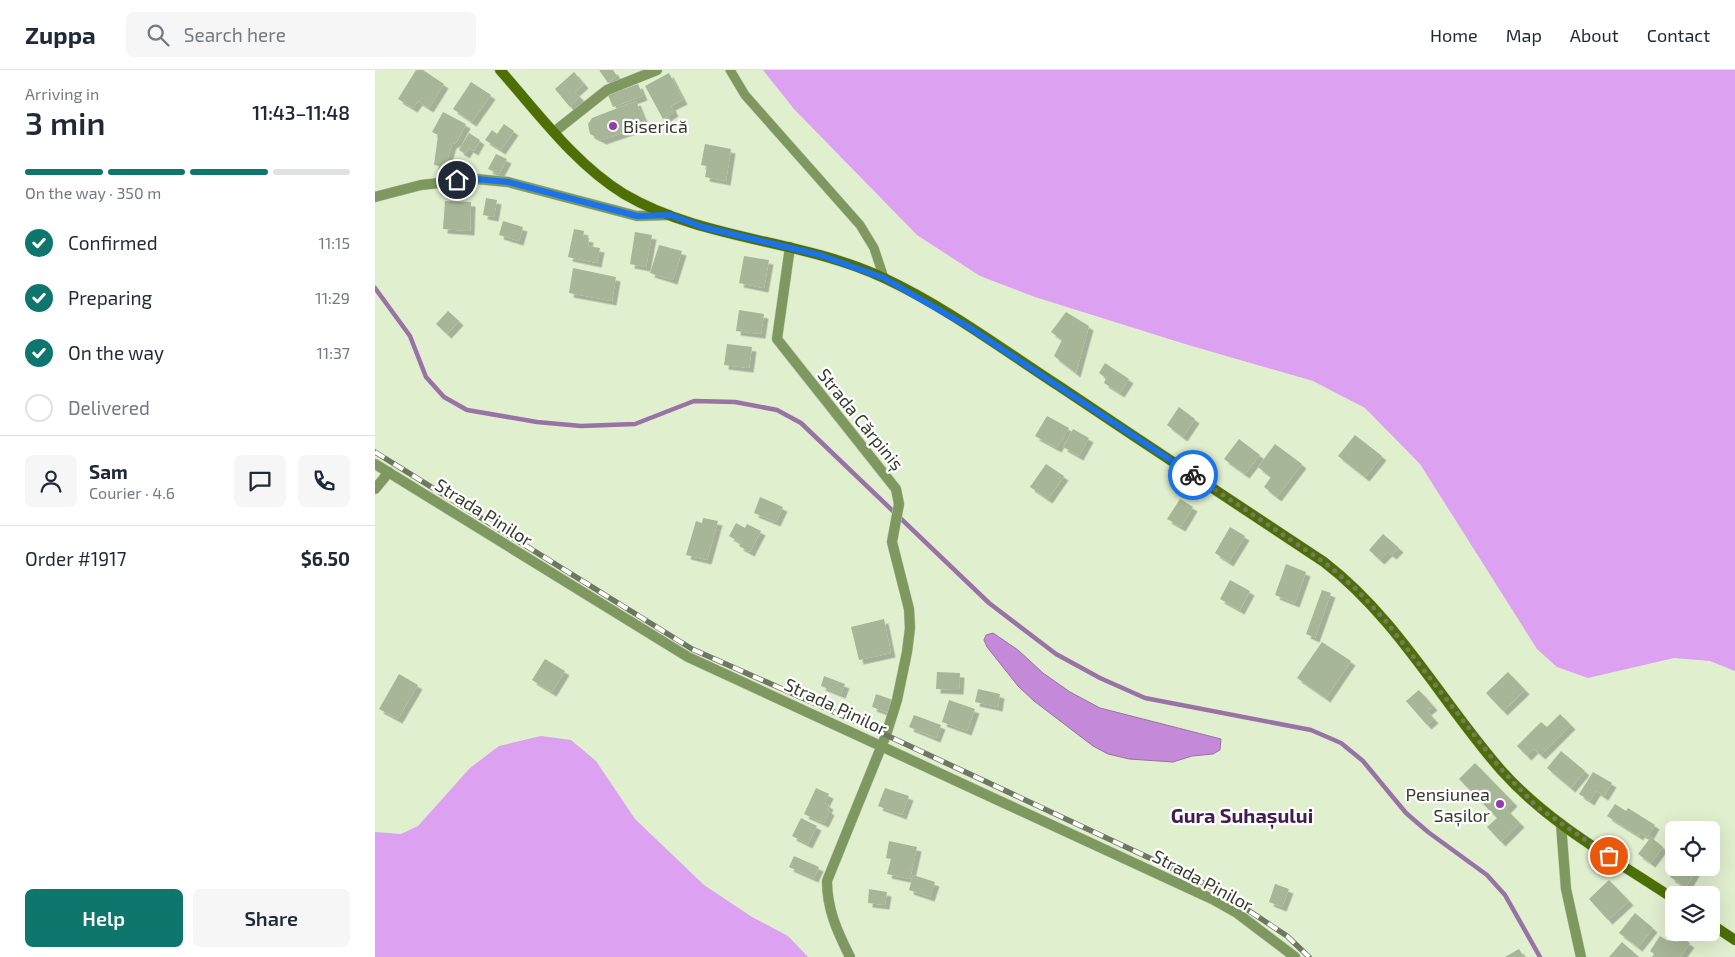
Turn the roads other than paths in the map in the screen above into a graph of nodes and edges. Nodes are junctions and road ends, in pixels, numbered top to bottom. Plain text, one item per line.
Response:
1 (500, 70) edge
2 (657, 70) edge
3 (730, 70) edge
4 (554, 132) junction
5 (375, 197) edge
6 (670, 215) junction
7 (790, 247) junction
8 (884, 278) junction
9 (375, 464) edge
10 (389, 472) junction
11 (375, 489) edge
12 (882, 745) junction
13 (1561, 824) junction
14 (1665, 893) edge
15 (1720, 930) edge
16 (1735, 940) edge
17 (850, 957) edge
18 (1295, 957) edge
19 (1581, 957) edge

1 - 4 main road
2 - 4 street
3 - 8 lane
4 - 6 main road
5 - 6 street
6 - 7 main road
7 - 8 main road
7 - 12 street, Strada Cărpiniș
8 - 13 main road
9 - 10 street, Strada Pinilor
10 - 11 street
10 - 12 street, Strada Pinilor
12 - 17 street, Strada Cărpiniș
12 - 18 street, Strada Pinilor
13 - 14 main road
13 - 19 street
15 - 16 main road

